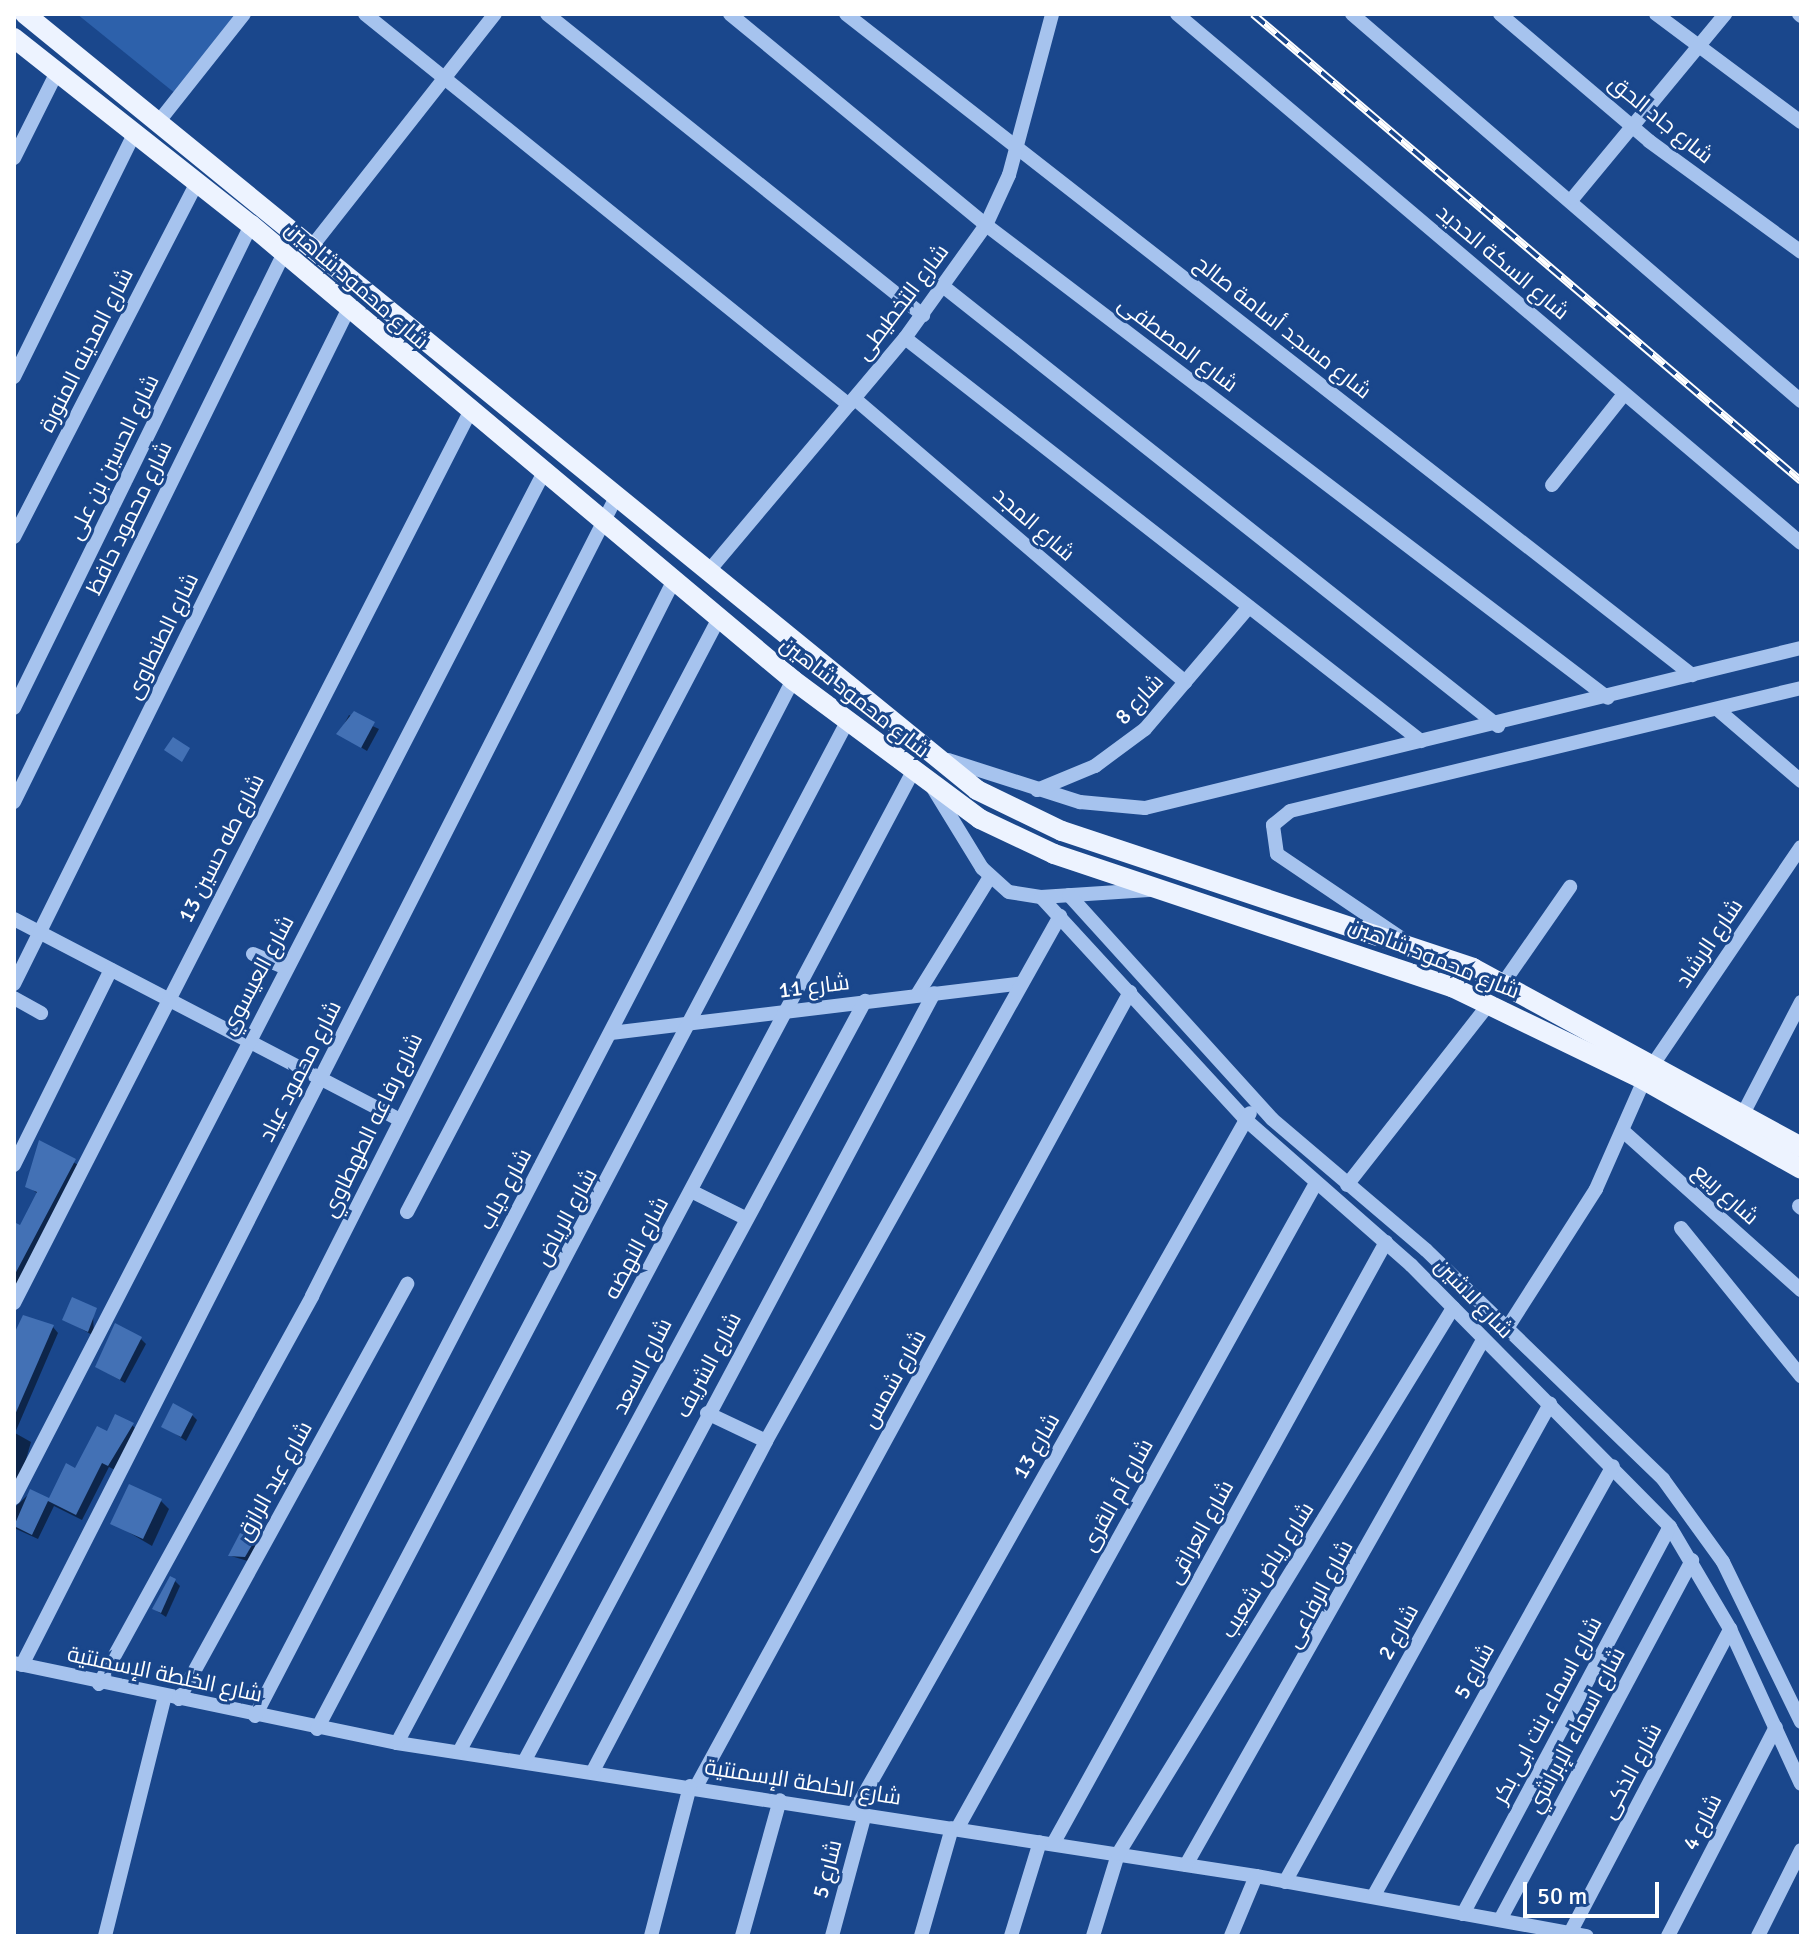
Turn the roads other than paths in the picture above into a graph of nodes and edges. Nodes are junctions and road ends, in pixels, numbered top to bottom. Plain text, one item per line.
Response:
1 (25, 14) edge
2 (244, 14) edge
3 (365, 14) edge
4 (495, 14) edge
5 (547, 14) edge
6 (730, 14) edge
7 (846, 14) edge
8 (1052, 14) edge
9 (1177, 14) edge
10 (1352, 14) edge
11 (1500, 14) edge
12 (1656, 14) edge
13 (1725, 14) edge
14 (44, 29) junction
15 (22, 44) edge
16 (1698, 48) junction
17 (57, 72) junction
18 (445, 78) junction
19 (160, 120) junction
20 (1801, 122) edge
21 (1634, 129) junction
22 (135, 132) junction
23 (1018, 146) junction
24 (14, 158) edge
25 (197, 182) junction
26 (1573, 198) junction
27 (251, 225) junction
28 (986, 225) junction
29 (313, 245) junction
30 (1801, 252) edge
31 (284, 253) junction
32 (944, 287) junction
33 (349, 308) junction
34 (923, 315) junction
35 (905, 338) junction
36 (14, 377) edge
37 (1624, 394) junction
38 (1801, 401) edge
39 (852, 402) junction
40 (469, 414) junction
41 (543, 474) junction
42 (1552, 485) dead end
43 (616, 497) junction
44 (603, 522) junction
45 (14, 537) edge
46 (1801, 543) edge
47 (707, 573) junction
48 (674, 580) junction
49 (1249, 607) junction
50 (719, 618) junction
51 (1801, 648) edge
52 (1692, 675) junction
53 (793, 680) junction
54 (1185, 682) junction
55 (1801, 688) edge
56 (1608, 698) junction
57 (14, 708) edge
58 (1717, 709) junction
59 (847, 722) junction
60 (1498, 726) junction
61 (1421, 741) junction
62 (926, 752) junction
63 (912, 773) junction
64 (1801, 781) edge
65 (931, 786) junction
66 (1037, 790) junction
67 (14, 802) edge
68 (1801, 847) edge
69 (990, 877) junction
70 (1570, 887) dead end
71 (1169, 889) junction
72 (1069, 895) junction
73 (1041, 897) junction
74 (1060, 916) junction
75 (14, 919) edge
76 (1097, 926) junction
77 (40, 933) junction
78 (1082, 938) junction
79 (1408, 942) junction
80 (253, 954) dead end
81 (286, 968) junction
82 (111, 970) junction
83 (1504, 982) junction
84 (1022, 983) junction
85 (14, 984) edge
86 (1130, 992) junction
87 (934, 993) junction
88 (917, 995) junction
89 (14, 998) edge
90 (168, 999) junction
91 (865, 1001) junction
92 (1801, 1002) edge
93 (1489, 1004) junction
94 (786, 1011) junction
95 (41, 1013) dead end
96 (694, 1023) junction
97 (611, 1033) junction
98 (247, 1041) junction
99 (1649, 1072) junction
100 (321, 1079) junction
101 (1257, 1103) junction
102 (1744, 1112) junction
103 (399, 1119) junction
104 (1246, 1120) junction
105 (1623, 1131) junction
106 (1801, 1147) edge
107 (14, 1165) edge
108 (1801, 1169) edge
109 (1316, 1183) junction
110 (1347, 1185) junction
111 (691, 1191) junction
112 (407, 1212) dead end
113 (745, 1218) junction
114 (1681, 1228) dead end
115 (1386, 1242) junction
116 (1446, 1269) junction
117 (407, 1284) dead end
118 (1431, 1285) junction
119 (1796, 1286) edge
120 (1801, 1297) edge
121 (14, 1303) edge
122 (1453, 1308) junction
123 (1506, 1330) junction
124 (1483, 1340) junction
125 (1801, 1376) edge
126 (1550, 1404) junction
127 (707, 1413) junction
128 (766, 1441) junction
129 (1613, 1466) junction
130 (14, 1498) edge
131 (1670, 1527) junction
132 (1692, 1560) junction
133 (1723, 1562) junction
134 (1700, 1575) junction
135 (1730, 1629) junction
136 (18, 1664) edge
137 (99, 1684) junction
138 (172, 1697) junction
139 (255, 1716) junction
140 (1801, 1722) edge
141 (1776, 1727) junction
142 (317, 1729) junction
143 (397, 1743) junction
144 (459, 1752) junction
145 (525, 1760) junction
146 (593, 1771) junction
147 (1801, 1784) edge
148 (693, 1787) junction
149 (780, 1800) junction
150 (859, 1813) junction
151 (954, 1828) junction
152 (1046, 1843) junction
153 (1801, 1850) edge
154 (1118, 1854) junction
155 (1186, 1865) junction
156 (1256, 1876) junction
157 (1285, 1882) junction
158 (1373, 1897) junction
159 (1463, 1914) junction
160 (1500, 1920) junction
161 (1570, 1933) junction
162 (105, 1936) edge
163 (651, 1936) edge
164 (742, 1936) edge
165 (832, 1936) edge
166 (921, 1936) edge
167 (1011, 1936) edge
168 (1093, 1936) edge
169 (1231, 1936) edge
170 (1587, 1936) edge
171 (1668, 1936) edge
172 (1758, 1936) edge

1 - 14 main road, شارع محمود شاهين
2 - 19 street
3 - 18 street, شارع المجد
4 - 18 street
5 - 34 street
6 - 28 street, شارع المصطفى
7 - 23 street, شارع مسجد أسامة صالح
8 - 23 street, شارع التخطيطى
9 - 37 street, شارع السكة الحديد
10 - 26 street
11 - 21 street, شارع جاد الحق
12 - 16 street
13 - 16 street
14 - 15 main road
14 - 19 main road, شارع محمود شاهين
15 - 17 main road, شارع محمود شاهين
16 - 20 street
16 - 21 street
17 - 22 main road, شارع محمود شاهين
17 - 24 street
18 - 29 street
18 - 39 street, شارع المجد
19 - 29 main road, شارع محمود شاهين
21 - 26 street
21 - 30 street, شارع جاد الحق
22 - 25 main road, شارع محمود شاهين
22 - 36 street
23 - 28 street, شارع التخطيطى
23 - 52 street, شارع مسجد أسامة صالح
25 - 27 main road, شارع محمود شاهين
25 - 45 street, شارع المدينه المنورة
26 - 38 street
27 - 31 main road, شارع محمود شاهين
27 - 57 street, شارع الحسين بن على
28 - 32 street, شارع التخطيطى
28 - 56 street, شارع المصطفى
29 - 43 main road, شارع محمود شاهين
31 - 33 main road, شارع محمود شاهين
31 - 67 street, شارع محمود حافظ
32 - 34 street, شارع التخطيطى
32 - 60 street
33 - 40 main road, شارع محمود شاهين
33 - 77 street, شارع الطنطاوى
34 - 35 street, شارع التخطيطى
35 - 39 street, شارع التخطيطى
35 - 49 street
37 - 42 street
37 - 46 street, شارع السكة الحديد
39 - 47 street, شارع التخطيطى
39 - 54 street, شارع المجد
40 - 41 main road, شارع محمود شاهين
40 - 90 street, شارع طه حسين 13
41 - 44 main road, شارع محمود شاهين
41 - 81 street, شارع العيسوي
43 - 44 street, شارع محمود عياد
43 - 47 main road, شارع محمود شاهين
44 - 48 main road, شارع محمود شاهين
44 - 100 street, شارع محمود عياد
47 - 62 main road, شارع محمود شاهين
48 - 50 main road, شارع محمود شاهين
48 - 103 street, شارع رفاعه الطهطاوي
49 - 54 street, شارع 8
49 - 61 street
50 - 53 main road, شارع محمود شاهين
50 - 112 street
51 - 52 street
52 - 56 street
53 - 59 main road, شارع محمود شاهين
53 - 97 street, شارع دياب
54 - 66 street, شارع 8
55 - 58 street
56 - 60 street
58 - 64 street
58 - 79 street
59 - 63 main road, شارع محمود شاهين
59 - 96 street, شارع الرياض
60 - 61 street
61 - 66 street
62 - 66 street
62 - 79 main road, شارع محمود شاهين
63 - 65 main road, شارع محمود شاهين
63 - 94 street, شارع النهضه
65 - 69 street
65 - 71 main road, شارع محمود شاهين
68 - 99 street, شارع الرشاد
69 - 73 street
69 - 88 street
70 - 83 street
71 - 72 street
71 - 93 main road, شارع محمود شاهين
72 - 73 street
72 - 76 street, شارع لاشين
73 - 74 street, شارع لاشين
74 - 78 street, شارع لاشين
74 - 84 street
75 - 77 street
76 - 78 street
76 - 101 street, شارع لاشين
77 - 82 street
77 - 85 street, شارع الطنطاوى
78 - 86 street, شارع لاشين
79 - 83 main road, شارع محمود شاهين
80 - 81 street
81 - 98 street, شارع العيسوي
82 - 90 street
82 - 107 street
83 - 99 main road, شارع محمود شاهين
84 - 87 street, شارع 11
84 - 128 street
86 - 104 street, شارع لاشين
86 - 148 street, شارع شمس
87 - 88 street, شارع 11
87 - 127 street, شارع الشريف
88 - 91 street, شارع 11
89 - 95 street
90 - 98 street
90 - 121 street, شارع طه حسين 13
91 - 94 street, شارع 11
91 - 113 street, شارع السعد
92 - 102 street
93 - 99 main road, شارع محمود شاهين
93 - 110 street
94 - 96 street, شارع 11
94 - 111 street, شارع النهضه
96 - 97 street, شارع 11
96 - 142 street, شارع الرياض
97 - 139 street, شارع دياب
98 - 100 street
98 - 130 street, شارع العيسوي
99 - 102 main road, شارع محمود شاهين
99 - 105 street, شارع الرشاد
99 - 108 main road, شارع محمود شاهين
100 - 103 street
100 - 136 street, شارع محمود عياد
101 - 104 street, شارع 13
101 - 110 street, شارع لاشين
102 - 106 main road, شارع محمود شاهين
103 - 137 street, شارع رفاعه الطهطاوي
104 - 109 street, شارع لاشين
104 - 150 street, شارع 13
105 - 119 street, شارع ربيع
105 - 123 street, شارع الرشاد
109 - 115 street, شارع لاشين
109 - 151 street, شارع أم القرى
110 - 116 street, شارع لاشين
111 - 113 street
111 - 143 street, شارع النهضه
113 - 144 street, شارع السعد
114 - 125 street
115 - 118 street, شارع لاشين
115 - 152 street, شارع العراقى
116 - 118 street
116 - 123 street, شارع لاشين
117 - 138 street, شارع عبد الرازق
118 - 122 street, شارع لاشين
119 - 120 street, شارع ربيع
122 - 124 street, شارع لاشين
122 - 154 street, شارع رياض شعيب
123 - 133 street, شارع لاشين
124 - 126 street, شارع لاشين
124 - 155 street, شارع الرفاعى
126 - 129 street, شارع لاشين
126 - 157 street, شارع 2
127 - 128 street
127 - 145 street, شارع الشريف
128 - 146 street
129 - 131 street, شارع لاشين
129 - 158 street, شارع 5
131 - 132 street, شارع لاشين
131 - 159 street, شارع اسماء بنت ابى بكر
132 - 134 street, شارع لاشين
132 - 160 street, شارع اسماء الإبراشي
133 - 134 street
133 - 140 street, شارع لاشين
134 - 135 street, شارع لاشين
135 - 141 street, شارع لاشين
135 - 161 street, شارع الذكى
136 - 137 street, شارع الخلطة الإسمنتية
137 - 138 street, شارع الخلطة الإسمنتية
138 - 139 street, شارع الخلطة الإسمنتية
138 - 162 street, شارع عبد الرازق
139 - 142 street, شارع الخلطة الإسمنتية
141 - 147 street, شارع لاشين
141 - 171 street, شارع 4
142 - 143 street, شارع الخلطة الإسمنتية
143 - 144 street, شارع الخلطة الإسمنتية
144 - 145 street, شارع الخلطة الإسمنتية
145 - 146 street, شارع الخلطة الإسمنتية
146 - 148 street, شارع الخلطة الإسمنتية
148 - 149 street, شارع الخلطة الإسمنتية
148 - 163 street, شارع شمس
149 - 150 street, شارع الخلطة الإسمنتية
149 - 164 street
150 - 151 street, شارع الخلطة الإسمنتية
150 - 165 street, شارع 5
151 - 152 street, شارع الخلطة الإسمنتية
151 - 166 street, شارع أم القرى
152 - 154 street, شارع الخلطة الإسمنتية
152 - 167 street, شارع العراقى
153 - 172 street
154 - 155 street, شارع الخلطة الإسمنتية
154 - 168 street, شارع رياض شعيب
155 - 156 street, شارع الخلطة الإسمنتية
156 - 157 street, شارع الخلطة الإسمنتية
156 - 169 street
157 - 158 street, شارع الخلطة الإسمنتية
158 - 159 street, شارع الخلطة الإسمنتية
159 - 160 street, شارع الخلطة الإسمنتية
160 - 161 street, شارع الخلطة الإسمنتية
161 - 170 street, شارع الخلطة الإسمنتية

